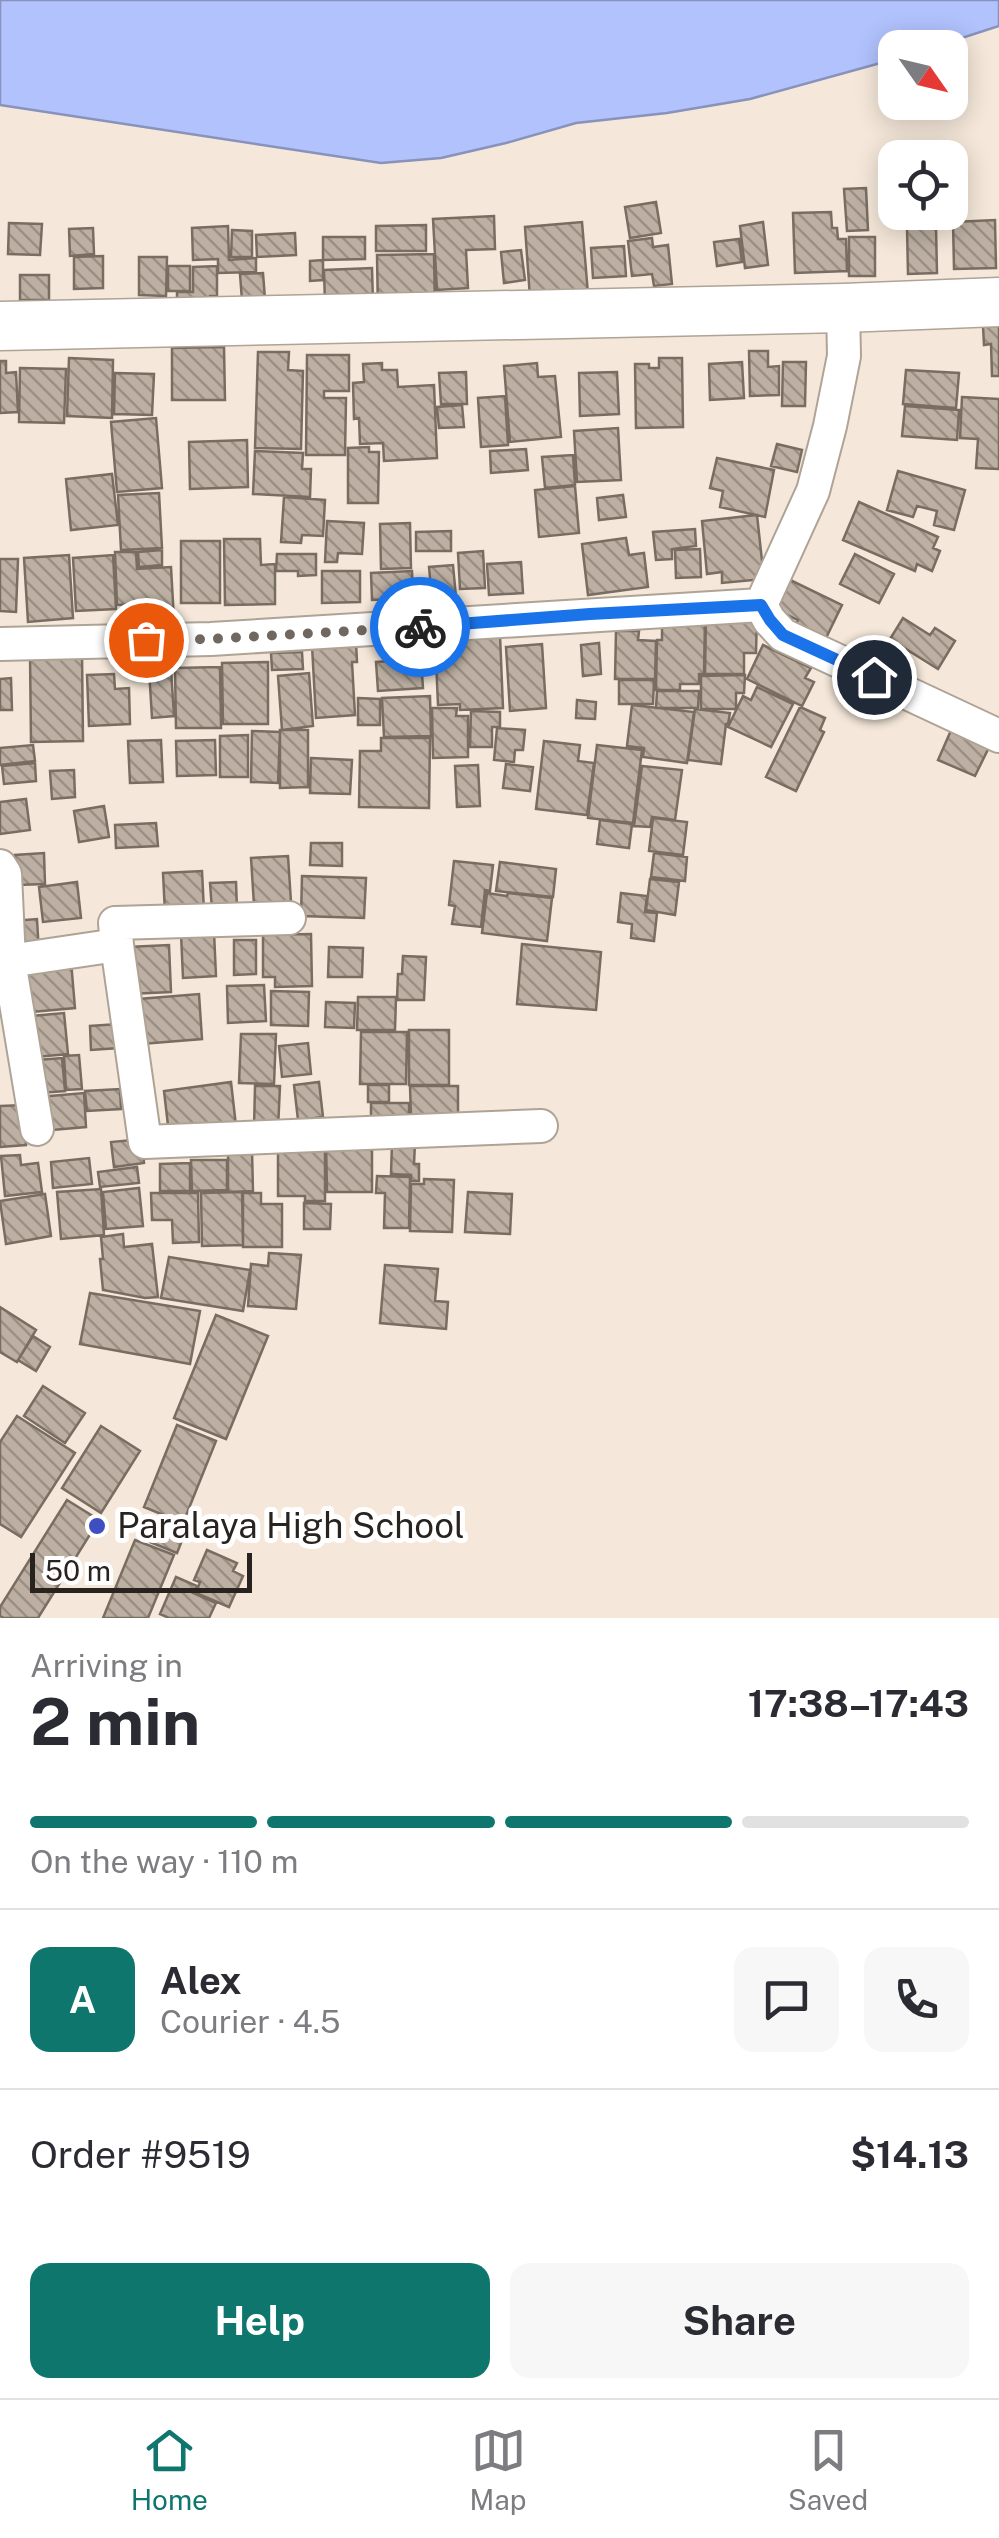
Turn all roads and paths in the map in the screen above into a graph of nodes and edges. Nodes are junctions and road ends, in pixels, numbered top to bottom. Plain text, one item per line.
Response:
1 (999, 302) edge
2 (842, 308) junction
3 (0, 326) edge
4 (761, 605) junction
5 (0, 644) edge
6 (999, 736) edge
7 (0, 866) edge
8 (289, 918) dead end
9 (117, 946) junction
10 (9, 961) junction
11 (541, 1126) dead end
12 (37, 1129) dead end

1 - 2 street
2 - 3 street
2 - 4 street
4 - 5 street
4 - 6 street
7 - 10 street
8 - 9 street
9 - 10 street
9 - 11 street
10 - 12 street

